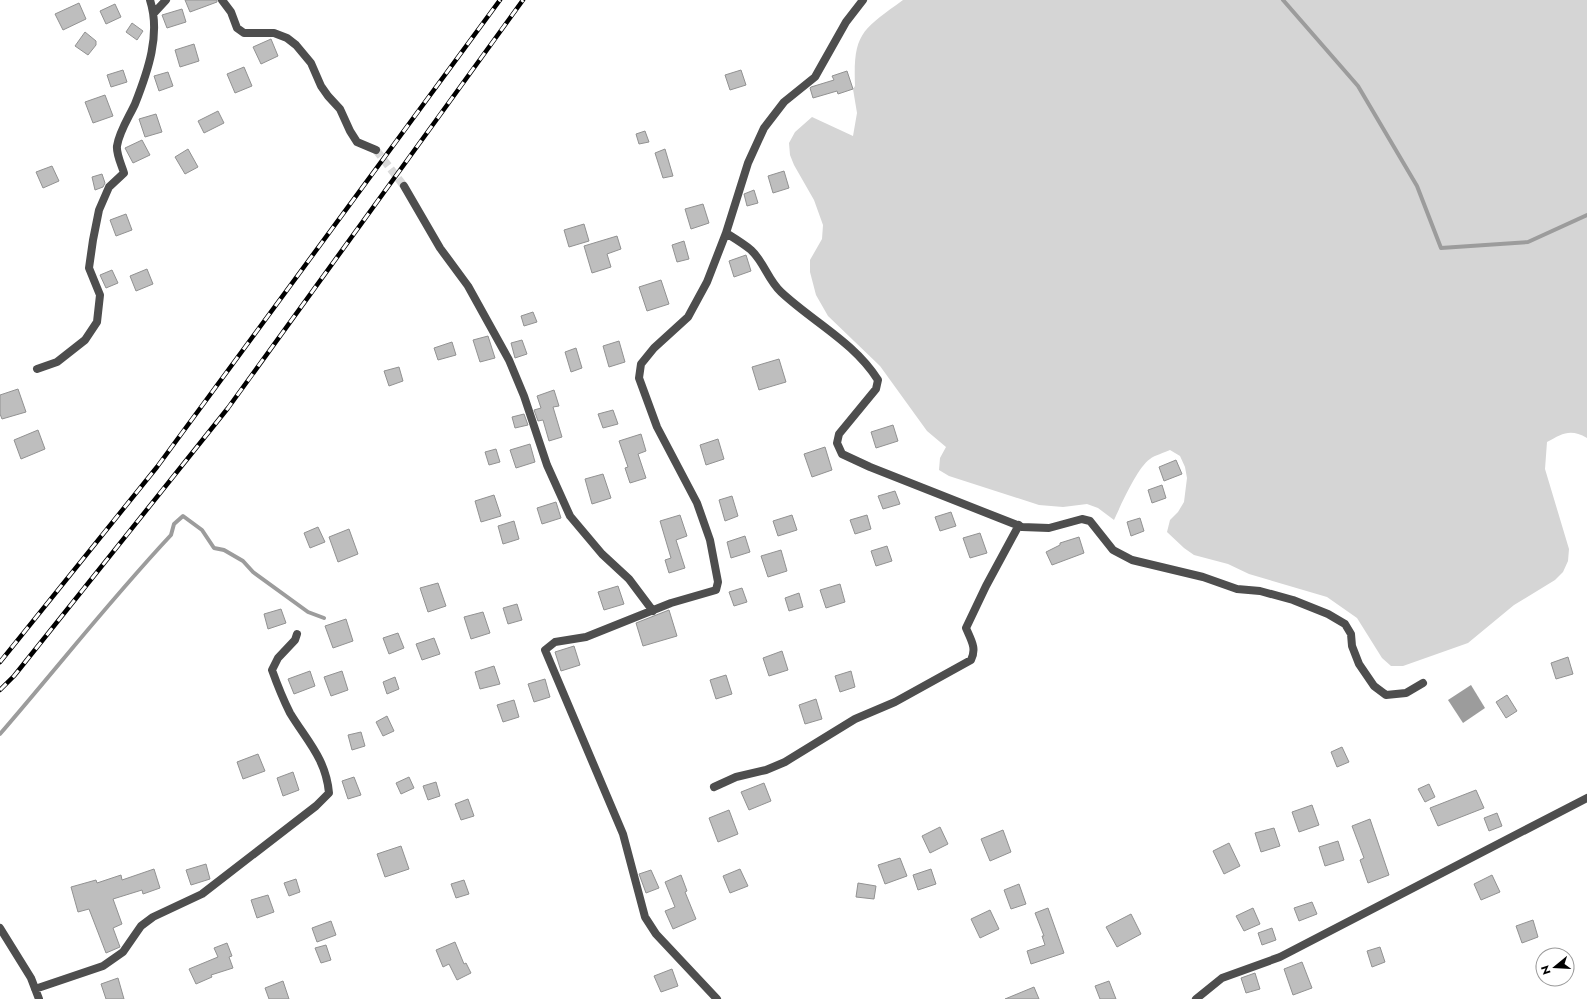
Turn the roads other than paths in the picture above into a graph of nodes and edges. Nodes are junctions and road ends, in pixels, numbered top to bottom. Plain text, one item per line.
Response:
1 (150, 0) edge
2 (166, 0) edge
3 (222, 0) edge
4 (863, 0) edge
5 (154, 13) junction
6 (376, 150) tunnel mouth
7 (404, 186) tunnel mouth
8 (726, 233) junction
9 (37, 369) dead end
10 (1019, 525) junction
11 (653, 610) junction
12 (297, 634) dead end
13 (1423, 683) dead end
14 (714, 787) dead end
15 (1587, 798) edge
16 (0, 928) edge
17 (35, 989) junction
18 (39, 999) edge
19 (717, 999) edge
20 (1196, 999) edge

1 - 5 street
2 - 5 street
3 - 6 street
4 - 8 street
5 - 9 street
7 - 11 street
8 - 10 street
8 - 11 street
10 - 13 street
10 - 14 street
11 - 19 street
12 - 17 street
15 - 20 street
16 - 17 street
17 - 18 street

